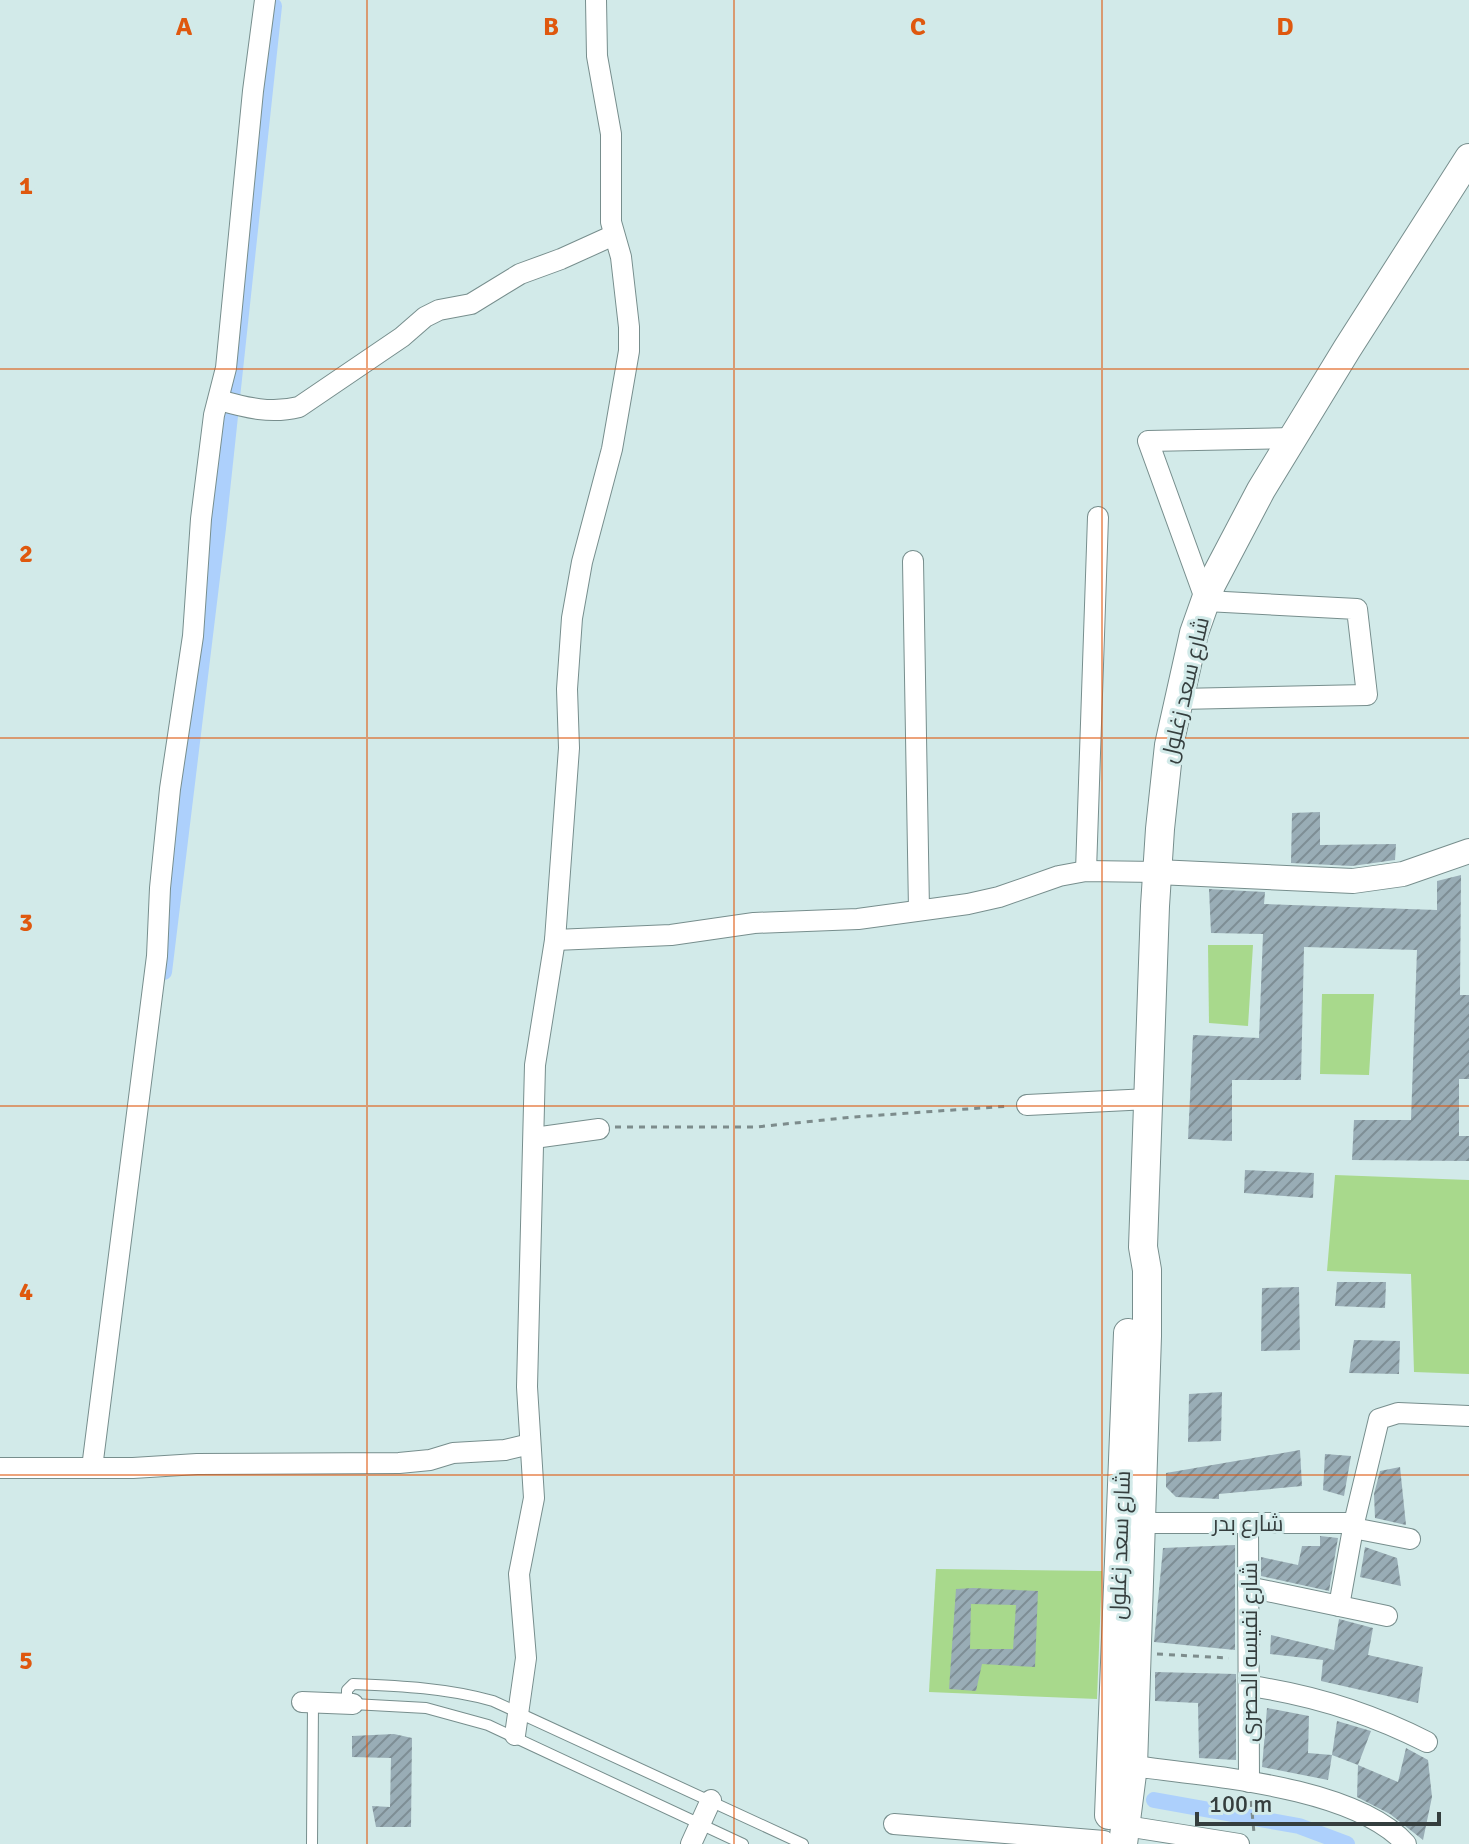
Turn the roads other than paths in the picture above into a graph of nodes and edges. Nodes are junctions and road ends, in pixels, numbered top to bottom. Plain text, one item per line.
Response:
1 (265, 0) edge
2 (596, 0) edge
3 (1469, 158) edge
4 (614, 235) junction
5 (229, 403) junction
6 (1292, 438) junction
7 (1098, 517) dead end
8 (913, 561) dead end
9 (1206, 601) junction
10 (1179, 699) junction
11 (1469, 851) edge
12 (1086, 871) junction
13 (1157, 872) junction
14 (919, 910) junction
15 (555, 940) junction
16 (1149, 1099) junction
17 (1027, 1105) road end
18 (599, 1129) road end
19 (534, 1138) junction
20 (1143, 1247) junction
21 (1469, 1416) edge
22 (530, 1444) junction
23 (0, 1468) edge
24 (92, 1468) junction
25 (1141, 1523) junction
26 (1248, 1523) junction
27 (1354, 1526) junction
28 (1410, 1539) dead end
29 (1248, 1587) junction
30 (1339, 1606) junction
31 (1387, 1616) dead end
32 (1250, 1686) junction
33 (308, 1702) joint
34 (353, 1704) junction
35 (518, 1711) junction
36 (515, 1735) junction
37 (1427, 1742) dead end
38 (1133, 1766) junction
39 (1249, 1788) junction
40 (711, 1800) junction
41 (700, 1823) junction
42 (894, 1824) dead end
43 (1246, 1838) edge
44 (1114, 1839) edge
45 (312, 1844) edge
46 (691, 1844) edge
47 (743, 1844) edge
48 (803, 1844) edge
49 (1406, 1844) edge

1 - 5 street
2 - 4 street
3 - 6 main road, شارع سعد زغلول
4 - 5 street
4 - 15 street
5 - 24 street
6 - 9 main road, شارع سعد زغلول
6 - 9 street
7 - 12 street
8 - 14 street
9 - 10 main road, شارع سعد زغلول
9 - 10 street
10 - 13 main road, شارع سعد زغلول
11 - 13 street
12 - 13 street
12 - 14 street
13 - 16 main road, شارع سعد زغلول
14 - 15 street
15 - 19 street
16 - 17 street
16 - 20 main road, شارع سعد زغلول
18 - 19 street
19 - 22 street
20 - 25 main road, شارع سعد زغلول
20 - 44 main road, شارع سعد زغلول
21 - 27 street
22 - 24 street
22 - 35 street
23 - 24 street
25 - 26 street, شارع بدر
25 - 38 main road, شارع سعد زغلول
26 - 27 street, شارع بدر
26 - 29 street, شارع نفيسه الحصرى
27 - 28 street, شارع بدر
27 - 30 street
29 - 30 street
29 - 32 street, شارع نفيسه الحصرى
30 - 31 street
32 - 37 street
32 - 39 street, شارع نفيسه الحصرى
33 - 34 street
33 - 45 lane
34 - 35 lane
34 - 36 lane
35 - 36 street
35 - 40 lane
36 - 41 lane
38 - 39 street
38 - 44 main road, شارع سعد زغلول
39 - 49 street
40 - 41 street
40 - 48 lane
41 - 46 street
41 - 47 lane
42 - 44 street
43 - 44 street

